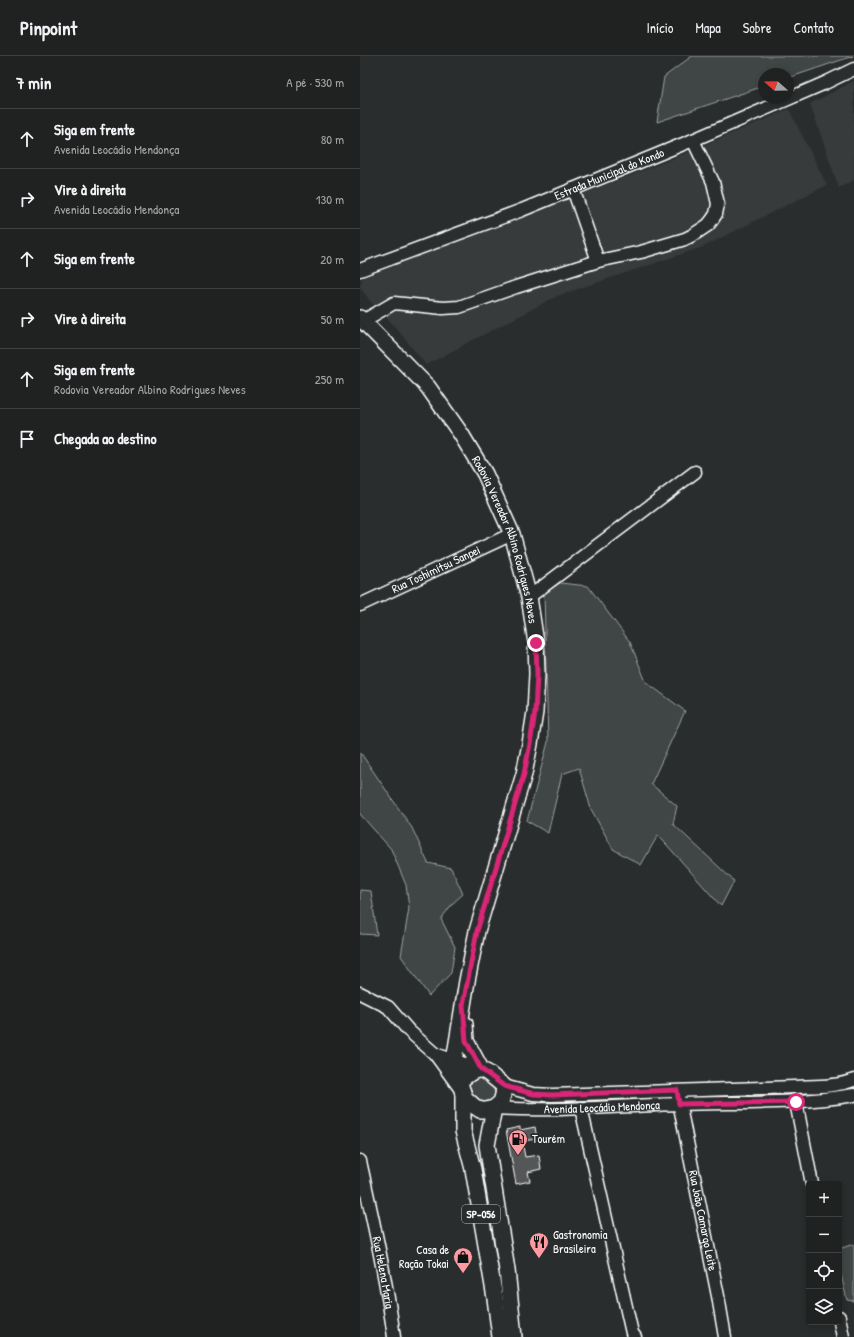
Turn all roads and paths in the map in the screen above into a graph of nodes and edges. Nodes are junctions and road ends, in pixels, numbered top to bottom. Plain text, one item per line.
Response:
1 (854, 69) edge
2 (693, 140) junction
3 (573, 189) junction
4 (598, 261) junction
5 (360, 270) edge
6 (362, 319) edge
7 (696, 472) dead end
8 (512, 534) junction
9 (529, 597) junction
10 (360, 605) edge
11 (360, 993) edge
12 (463, 1005) junction
13 (435, 1054) junction
14 (454, 1061) junction
15 (481, 1070) junction
16 (852, 1085) edge
17 (461, 1086) junction
18 (504, 1086) junction
19 (677, 1090) junction
20 (854, 1095) edge
21 (796, 1102) junction
22 (679, 1104) junction
23 (494, 1108) junction
24 (582, 1108) junction
25 (360, 1161) edge
26 (811, 1181) edge
27 (841, 1325) edge
28 (394, 1337) edge
29 (500, 1337) edge
30 (514, 1337) edge
31 (635, 1337) edge
32 (724, 1337) edge
33 (843, 1337) edge

1 - 2 street, Estrada Municipal do Kondo
2 - 3 street, Estrada Municipal do Kondo
2 - 4 street
3 - 4 street
3 - 5 street, Estrada Municipal do Kondo
4 - 6 street
6 - 8 main road, Rodovia Vereador Albino Rodrigues Neves / SP-056
7 - 9 street
8 - 9 main road, Rodovia Vereador Albino Rodrigues Neves / SP-056
8 - 10 street, Rua Toshimitsu Sanpei
9 - 12 main road, Rodovia Vereador Albino Rodrigues Neves / SP-056
11 - 13 street
12 - 14 main road, Rodovia Vereador Albino Rodrigues Neves / SP-056
12 - 15 main road
13 - 14 street
13 - 17 street
14 - 15 street
14 - 17 main road, Rodovia Vereador Albino Rodrigues Neves / SP-056
15 - 17 main road
15 - 18 main road
16 - 19 street, Avenida Leocádio Mendonça
17 - 23 main road
17 - 29 main road, Rodovia Vereador Albino Rodrigues Neves / SP-056
18 - 19 street, Avenida Leocádio Mendonça
18 - 23 main road
19 - 22 street, Rua João Camargo Leite
20 - 21 street, Avenida Leocádio Mendonça
21 - 22 street, Avenida Leocádio Mendonça
21 - 26 street
22 - 24 street, Avenida Leocádio Mendonça
22 - 32 street, Rua João Camargo Leite
23 - 24 street, Avenida Leocádio Mendonça
23 - 30 main road
24 - 31 street
25 - 28 street, Rua Helena Maria
27 - 33 street

